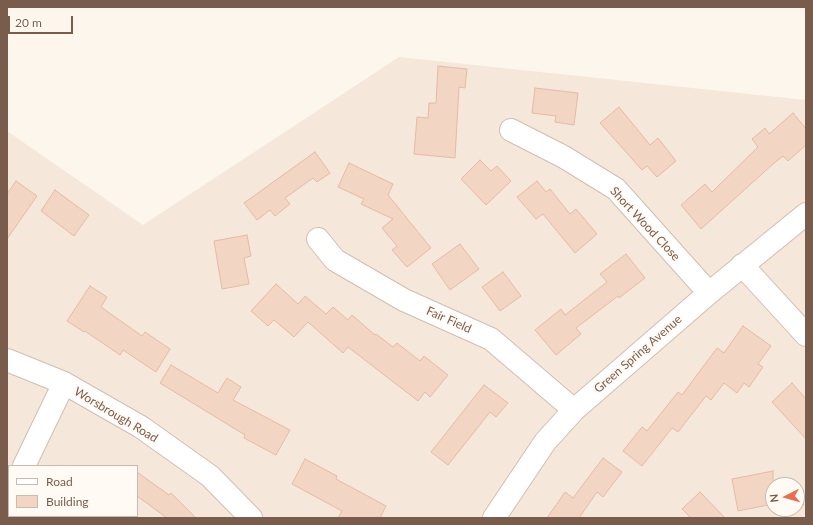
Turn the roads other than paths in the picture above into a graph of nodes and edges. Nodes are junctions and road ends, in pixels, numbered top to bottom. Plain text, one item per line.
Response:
1 (511, 130) dead end
2 (806, 214) edge
3 (318, 240) dead end
4 (742, 265) junction
5 (708, 293) junction
6 (806, 335) edge
7 (7, 360) edge
8 (64, 383) junction
9 (574, 410) junction
10 (24, 465) edge
11 (251, 518) edge
12 (494, 518) edge

1 - 5 street, Short Wood Close
2 - 4 street, Green Spring Avenue
3 - 9 street, Fair Field
4 - 5 street, Green Spring Avenue
4 - 6 street
5 - 9 street, Green Spring Avenue
7 - 8 street, Worsbrough Road
8 - 10 street
8 - 11 street, Worsbrough Road
9 - 12 street, Green Spring Avenue

